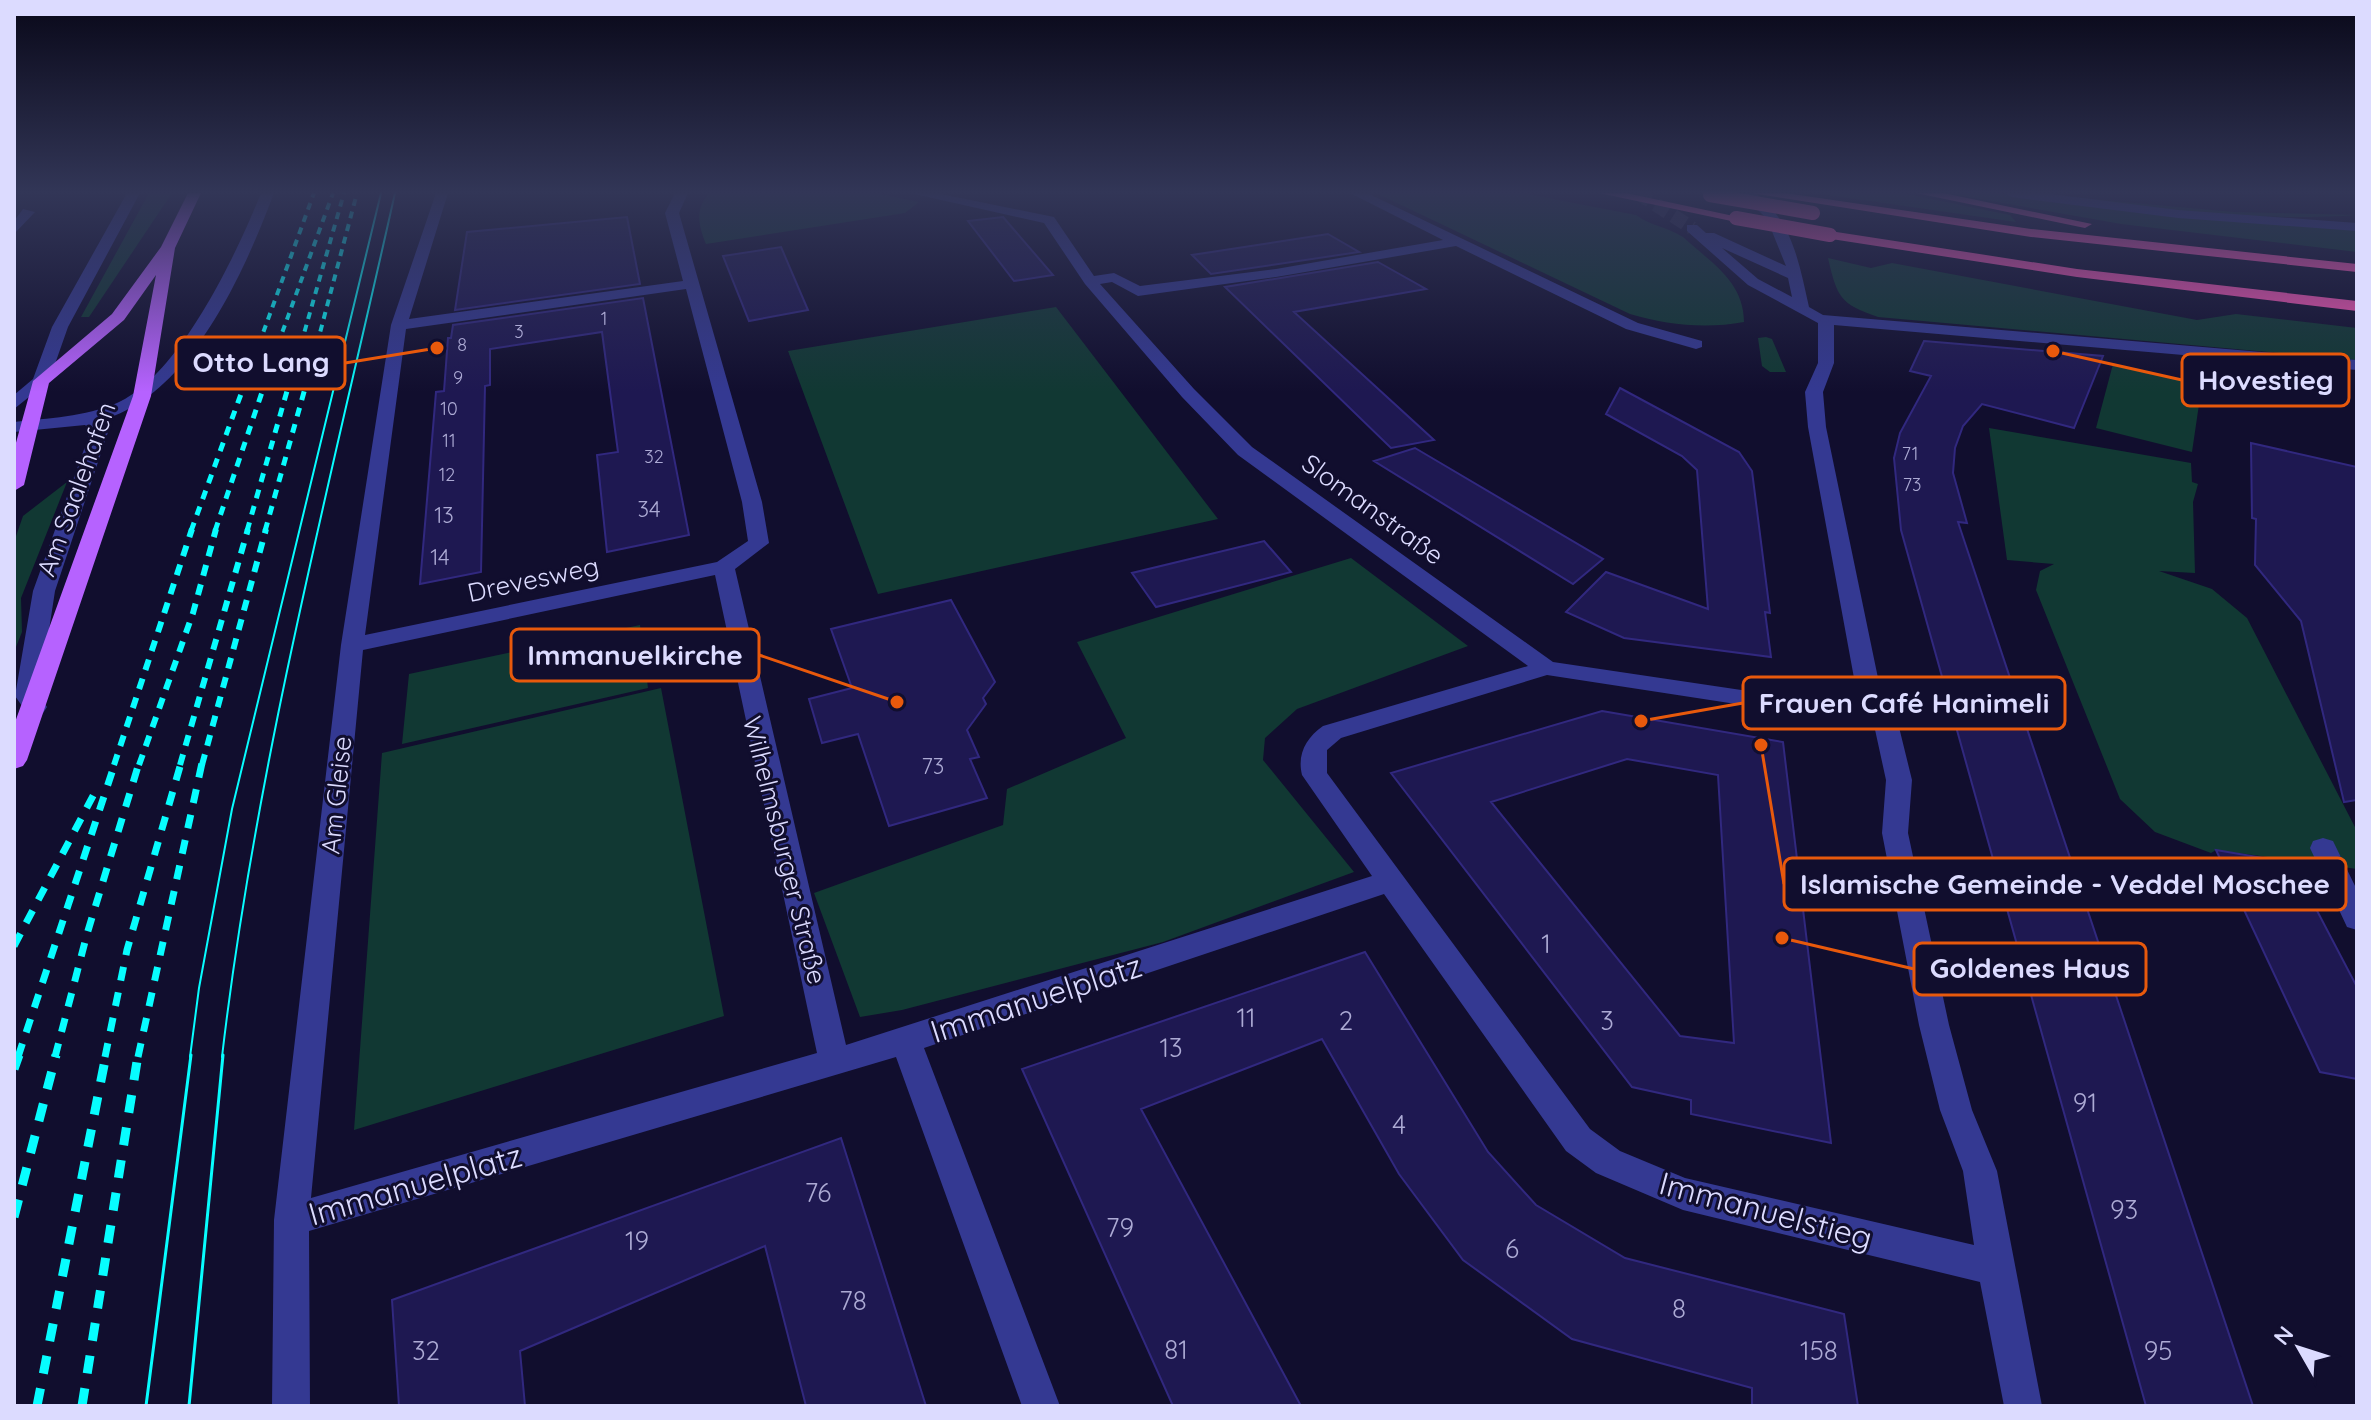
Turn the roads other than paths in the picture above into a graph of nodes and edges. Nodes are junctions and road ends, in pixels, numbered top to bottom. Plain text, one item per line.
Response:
1 (97, 259) edge
2 (160, 259) edge
3 (166, 259) edge
4 (240, 259) edge
5 (420, 259) edge
6 (685, 259) edge
7 (1075, 259) edge
8 (1356, 259) edge
9 (1493, 259) edge
10 (1727, 259) edge
11 (1759, 259) edge
12 (1790, 259) edge
13 (1988, 259) edge
14 (2144, 259) edge
15 (2299, 259) edge
16 (2318, 259) edge
17 (2357, 265) edge
18 (1793, 275) junction
19 (1090, 281) junction
20 (2357, 283) edge
21 (692, 284) junction
22 (2357, 306) edge
23 (1802, 309) junction
24 (1826, 320) junction
25 (399, 325) junction
26 (1696, 344) dead end
27 (2357, 365) edge
28 (41, 381) junction
29 (142, 396) junction
30 (14, 404) edge
31 (85, 419) junction
32 (21, 431) edge
33 (14, 485) edge
34 (724, 567) junction
35 (352, 645) junction
36 (1546, 668) junction
37 (35, 707) junction
38 (1885, 719) junction
39 (14, 760) edge
40 (2323, 848) dead end
41 (1390, 881) junction
42 (2357, 919) edge
43 (906, 1041) junction
44 (834, 1060) junction
45 (291, 1220) junction
46 (1995, 1268) junction
47 (291, 1406) edge
48 (1041, 1406) edge
49 (2023, 1406) edge

1 - 28 street
2 - 28 main road
3 - 29 main road
4 - 29 street
5 - 25 street, Am Gleise
6 - 21 street
7 - 19 street, Slomanstraße
8 - 19 street
9 - 26 street
10 - 23 street
11 - 18 street
12 - 18 street
13 - 22 highway, bridge
14 - 20 highway, bridge
15 - 17 highway
16 - 17 highway
18 - 23 street
19 - 36 street, Slomanstraße
21 - 25 street
21 - 34 street
23 - 24 street
24 - 27 street
24 - 38 street
25 - 35 street, Am Gleise
28 - 30 street
28 - 32 main road
29 - 31 street, Am Saalehafen
29 - 37 main road, Am Saalehafen
31 - 32 street, Am Saalehafen
31 - 37 street, Am Saalehafen
32 - 33 main road
34 - 35 street, Drevesweg
34 - 44 street, Wilhelmsburger Straße
35 - 45 street, Am Gleise
36 - 38 street, Slomanstraße
36 - 41 street
37 - 39 main road, Am Saalehafen
38 - 46 street
40 - 42 street
41 - 43 street, Immanuelplatz
41 - 46 street, Immanuelstieg
43 - 44 street, Immanuelplatz
43 - 48 street
44 - 45 street, Immanuelplatz
45 - 47 street, Am Gleise
46 - 49 street

